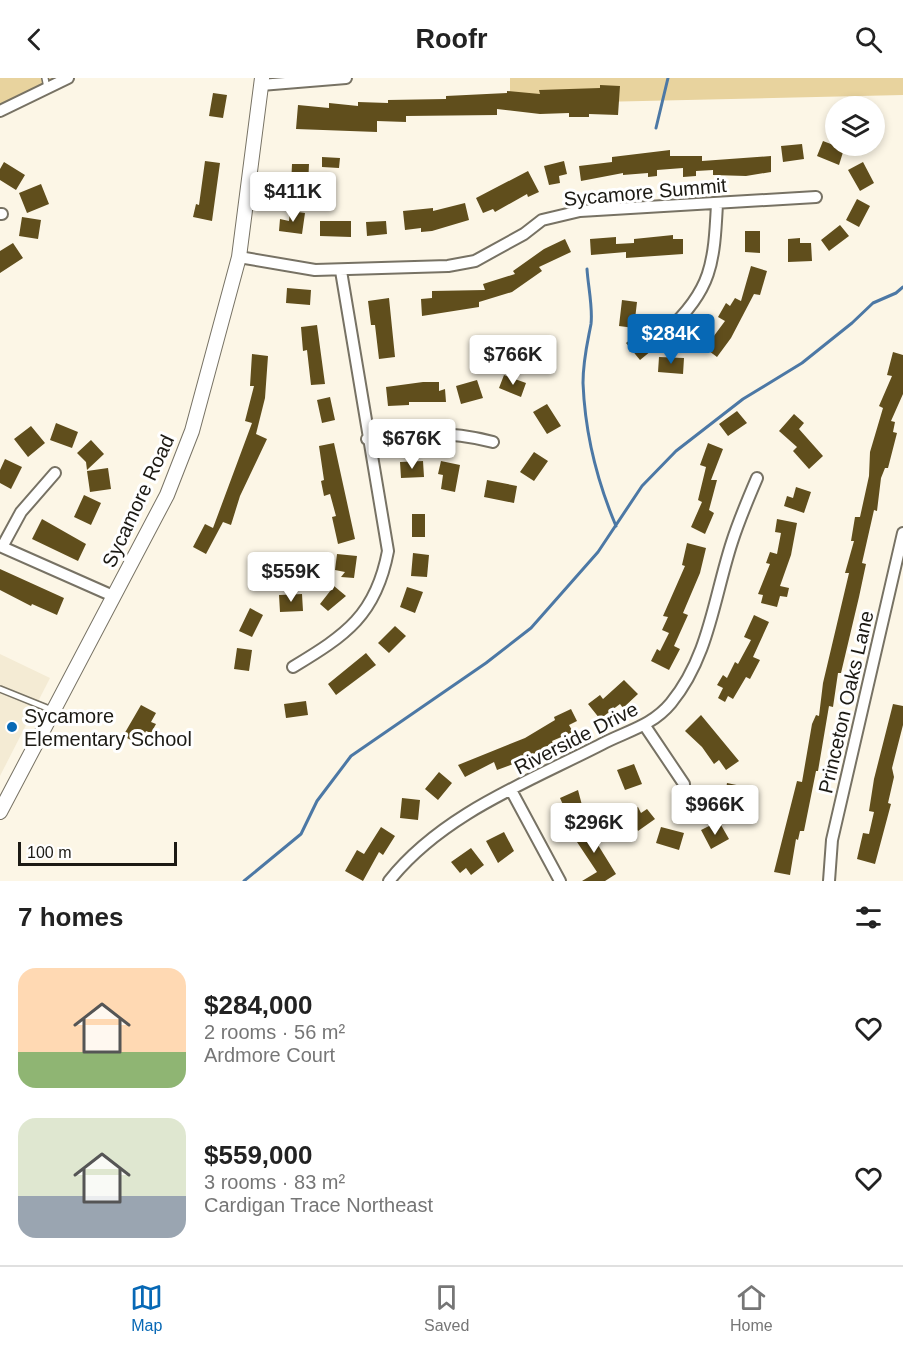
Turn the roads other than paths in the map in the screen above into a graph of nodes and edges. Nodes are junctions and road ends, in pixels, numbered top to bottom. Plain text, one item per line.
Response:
1 (68, 78) edge
2 (346, 78) edge
3 (261, 82) edge
4 (46, 83) edge
5 (0, 111) edge
6 (816, 197) dead end
7 (717, 204) junction
8 (239, 257) junction
9 (341, 271) junction
10 (667, 331) dead end
11 (368, 439) junction
12 (493, 442) dead end
13 (55, 473) dead end
14 (757, 478) dead end
15 (903, 533) edge
16 (1, 547) edge
17 (113, 597) junction
18 (293, 667) dead end
19 (0, 689) edge
20 (53, 710) junction
21 (645, 726) junction
22 (684, 784) dead end
23 (511, 790) junction
24 (0, 812) edge
25 (389, 881) edge
26 (560, 881) edge
27 (829, 881) edge

1 - 4 street
2 - 3 street
3 - 8 street, Sycamore Road
4 - 5 street
6 - 7 street, Sycamore Summit
7 - 9 street, Sycamore Summit
7 - 10 street
8 - 9 street, Sycamore Summit
8 - 17 street, Sycamore Road
9 - 11 street
11 - 12 street
11 - 18 street
13 - 16 street
14 - 21 street, Riverside Drive
15 - 27 street, Princeton Oaks Lane
16 - 17 street
17 - 20 street, Sycamore Road
19 - 20 lane
20 - 24 street, Sycamore Road
21 - 22 street
21 - 23 street, Riverside Drive
23 - 25 street, Riverside Drive
23 - 26 street

